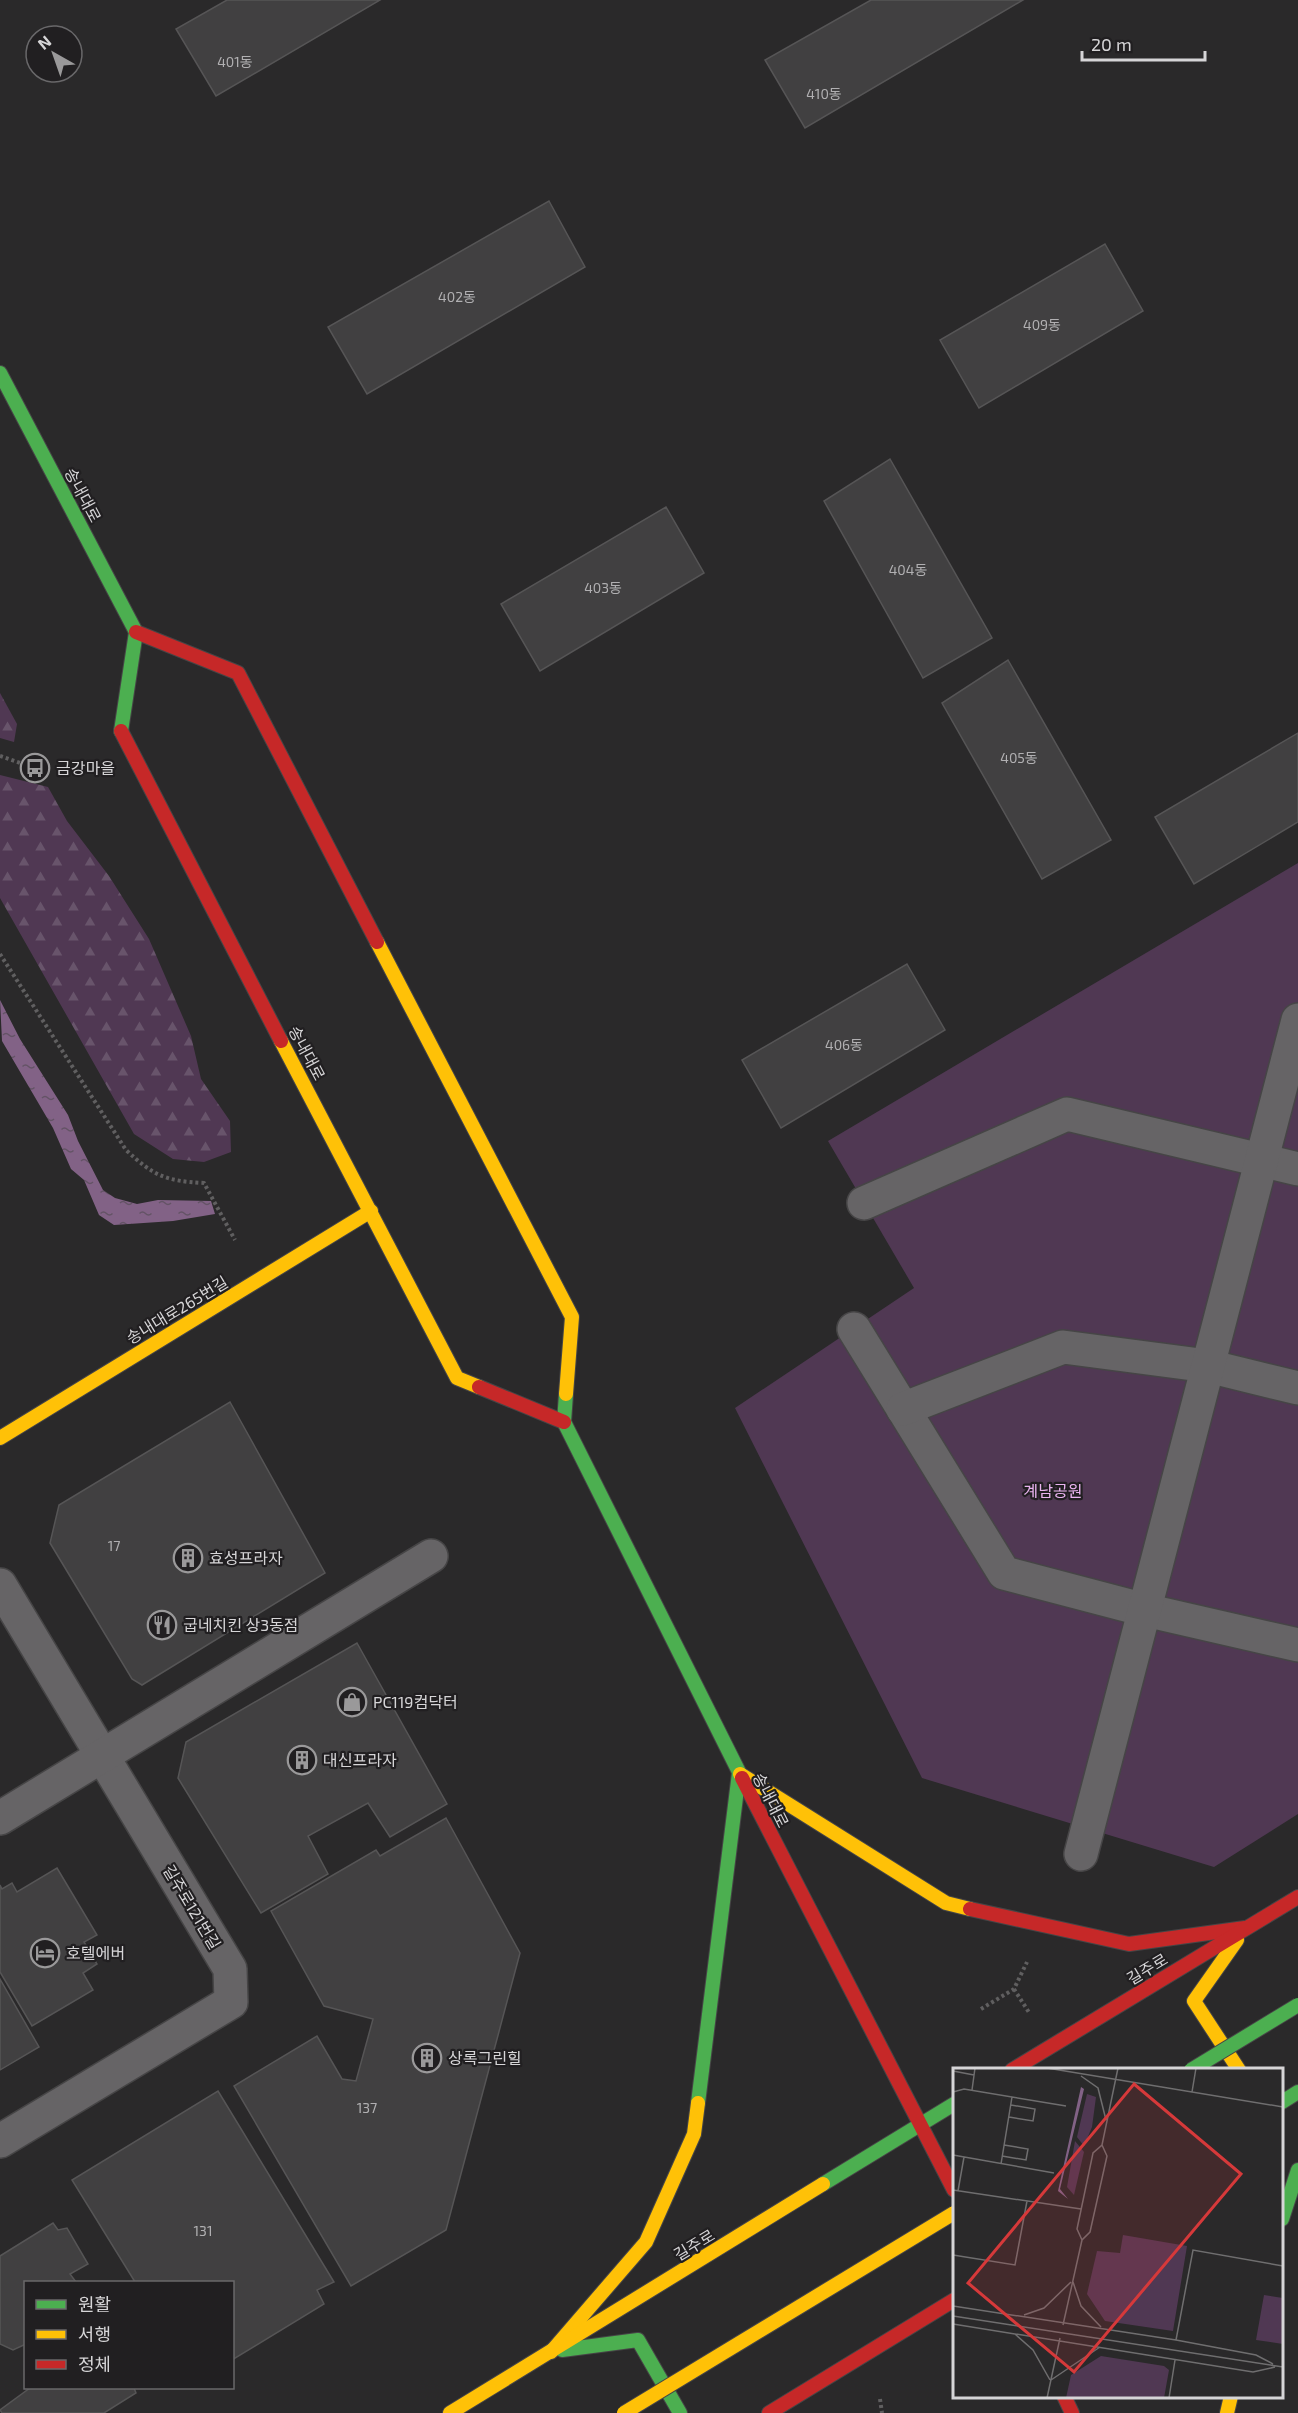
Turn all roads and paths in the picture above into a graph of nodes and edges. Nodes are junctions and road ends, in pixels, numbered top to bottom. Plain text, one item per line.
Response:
1 (0, 373) edge
2 (8, 422) dead end
3 (39, 446) junction
4 (136, 632) junction
5 (0, 756) edge
6 (35, 768) dead end
7 (0, 954) edge
8 (1298, 1020) edge
9 (1262, 1159) junction
10 (1298, 1169) edge
11 (864, 1203) dead end
12 (371, 1211) junction
13 (235, 1240) dead end
14 (854, 1329) dead end
15 (1208, 1366) junction
16 (1298, 1388) edge
17 (903, 1409) junction
18 (564, 1422) junction
19 (0, 1438) edge
20 (431, 1556) dead end
21 (0, 1585) edge
22 (1145, 1610) junction
23 (1298, 1645) edge
24 (102, 1755) junction
25 (739, 1773) junction
26 (0, 1818) edge
27 (1081, 1854) dead end
28 (1298, 1897) edge
29 (1245, 1928) junction
30 (1031, 1953) dead end
31 (1014, 1989) junction
32 (1298, 2005) edge
33 (981, 2009) dead end
34 (1036, 2022) dead end
35 (1015, 2068) edge
36 (1194, 2068) edge
37 (1238, 2068) edge
38 (1298, 2092) edge
39 (1283, 2101) edge
40 (953, 2105) edge
41 (920, 2124) junction
42 (0, 2141) edge
43 (1298, 2170) edge
44 (953, 2188) edge
45 (1283, 2213) edge
46 (953, 2214) edge
47 (953, 2301) edge
48 (551, 2352) junction
49 (1064, 2398) edge
50 (1231, 2398) edge
51 (880, 2399) dead end
52 (450, 2413) edge
53 (624, 2413) edge
54 (680, 2413) edge
55 (769, 2413) edge
56 (882, 2413) edge
57 (1072, 2413) edge
58 (1227, 2413) edge

1 - 3 street, 송내대로
2 - 3 street
3 - 4 street, 송내대로
4 - 12 street, 송내대로
4 - 18 street
5 - 6 path
7 - 13 path
8 - 9 street
9 - 10 street
9 - 11 street
9 - 15 street
12 - 18 street, 송내대로
12 - 19 street, 송내대로265번길
14 - 17 street
15 - 16 street
15 - 17 street
15 - 22 street
17 - 22 street
18 - 25 street, 송내대로
20 - 24 street
21 - 24 street, 길주로121번길
22 - 23 street
22 - 27 street
24 - 26 street
24 - 42 street, 길주로121번길
25 - 29 street
25 - 41 street, 송내대로
25 - 48 street
28 - 29 street, 길주로
29 - 35 street, 길주로
29 - 37 street
30 - 31 path
31 - 33 path
31 - 34 path
32 - 36 street, bridge
38 - 39 street
40 - 41 street, 길주로
41 - 44 street, 송내대로
41 - 48 street, 길주로
43 - 45 street
46 - 53 street, bridge
47 - 55 street
48 - 52 street, 길주로
48 - 54 street
49 - 57 street
50 - 58 street
51 - 56 path

